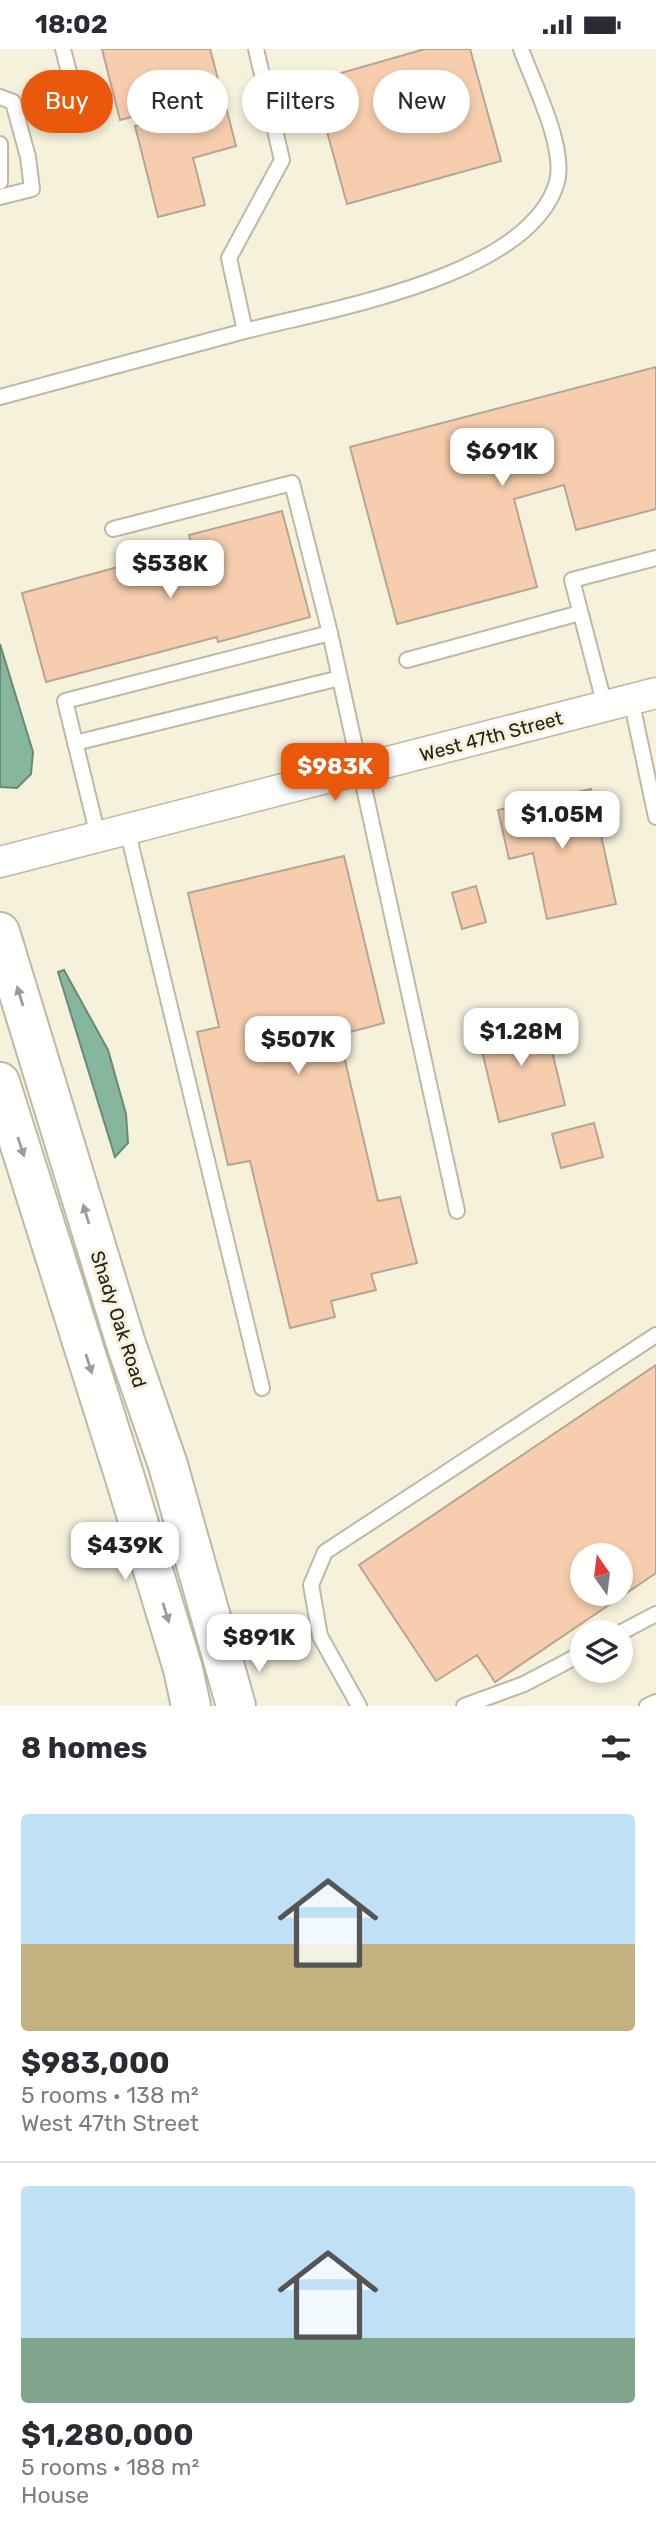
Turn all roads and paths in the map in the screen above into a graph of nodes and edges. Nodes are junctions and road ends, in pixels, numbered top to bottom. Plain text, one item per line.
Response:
1 (62, 49) edge
2 (256, 49) edge
3 (521, 49) edge
4 (68, 70) edge
5 (0, 97) edge
6 (0, 144) edge
7 (0, 182) edge
8 (0, 197) edge
9 (245, 331) junction
10 (0, 397) edge
11 (113, 529) dead end
12 (656, 558) edge
13 (580, 613) junction
14 (330, 633) junction
15 (407, 660) dead end
16 (340, 678) junction
17 (631, 699) edge
18 (75, 743) junction
19 (361, 770) junction
20 (656, 817) edge
21 (127, 829) junction
22 (98, 836) junction
23 (0, 862) edge
24 (0, 932) edge
25 (0, 1082) edge
26 (457, 1211) dead end
27 (656, 1335) edge
28 (262, 1388) dead end
29 (656, 1614) edge
30 (633, 1626) edge
31 (570, 1660) edge
32 (656, 1702) edge
33 (191, 1706) edge
34 (236, 1706) edge
35 (359, 1706) edge
36 (464, 1706) edge
37 (647, 1706) edge

1 - 4 lane
2 - 9 lane
3 - 9 lane
5 - 8 lane
6 - 7 lane
9 - 10 lane
11 - 14 lane
12 - 13 lane
13 - 15 lane
13 - 17 lane
14 - 16 lane
14 - 18 lane
16 - 18 lane
16 - 19 lane
17 - 19 street, West 47th Street
17 - 20 lane
18 - 22 lane
19 - 21 street, West 47th Street
19 - 26 lane
21 - 22 street, West 47th Street
21 - 28 lane
22 - 23 street, West 47th Street
34 -> 24 main road, Shady Oak Road
25 -> 33 main road
27 - 35 lane
29 - 30 lane
31 - 36 lane
32 - 37 lane

